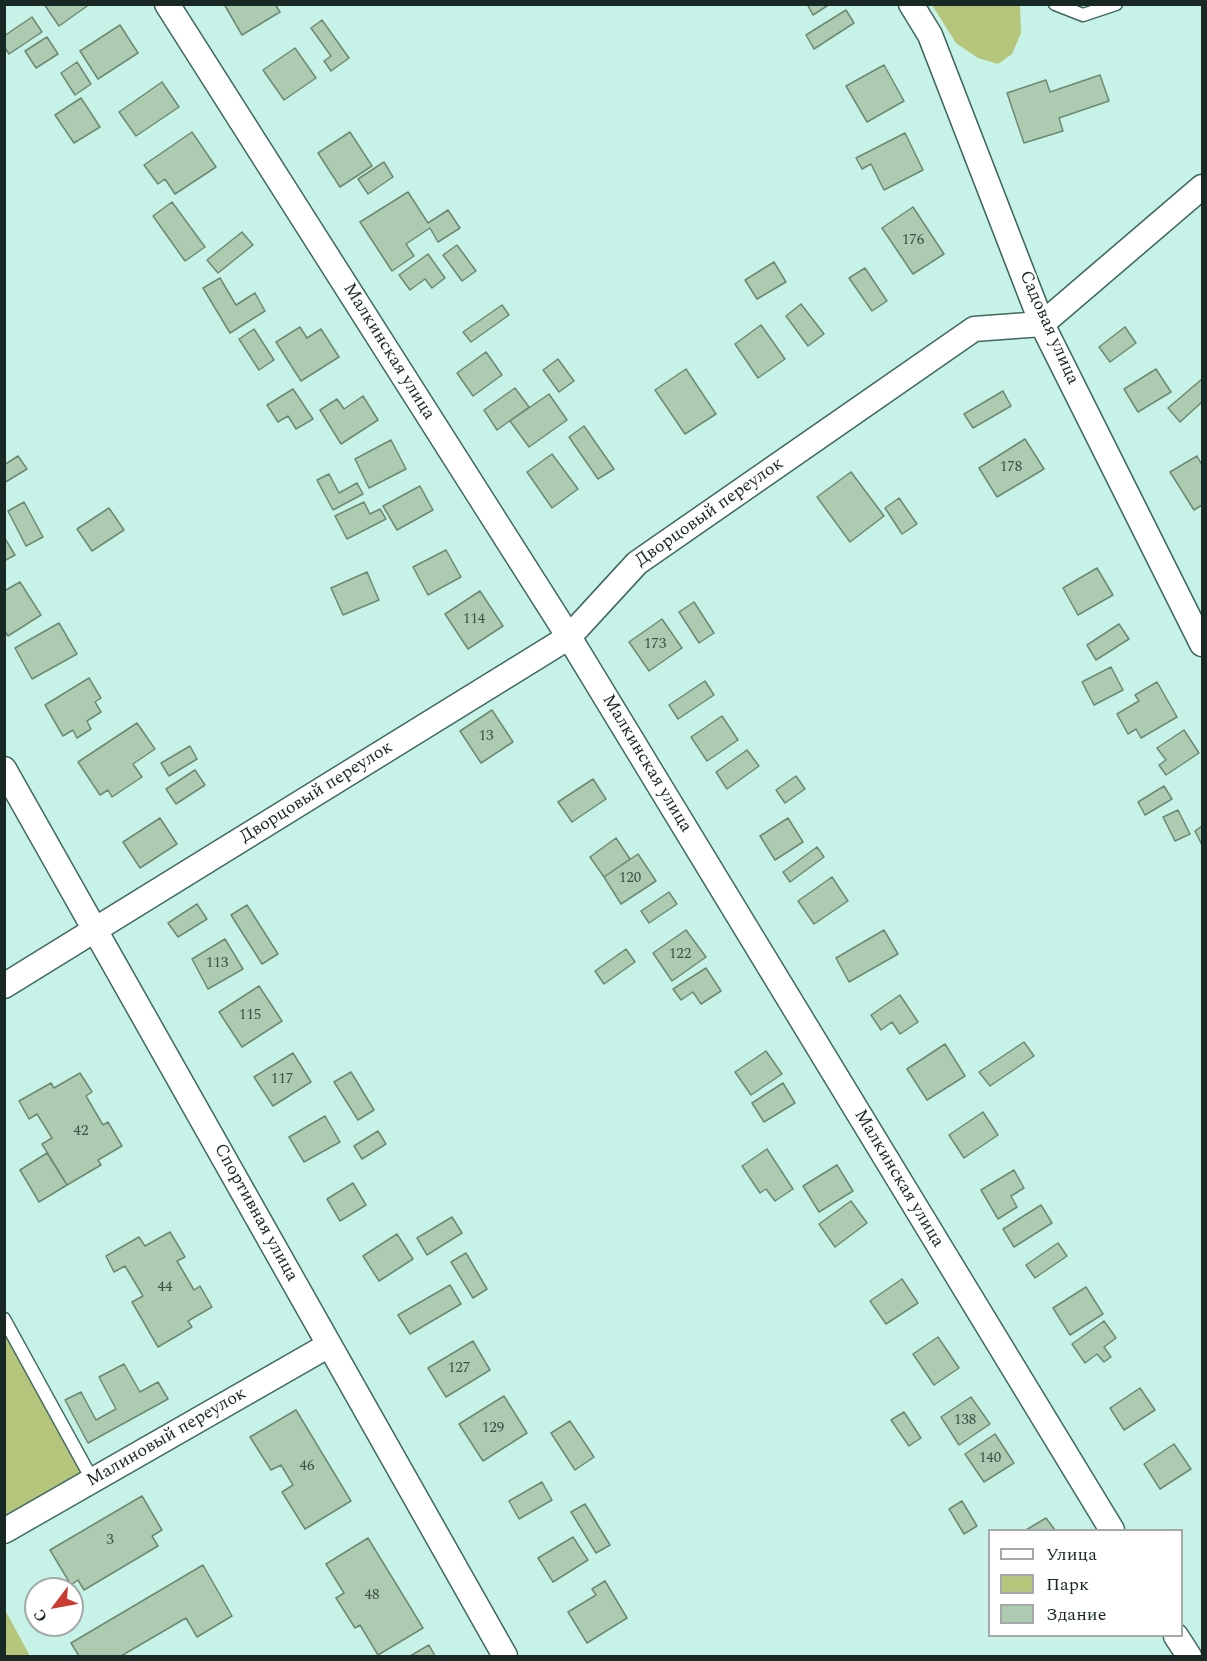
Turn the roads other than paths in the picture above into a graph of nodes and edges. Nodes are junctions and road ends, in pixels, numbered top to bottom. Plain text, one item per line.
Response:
1 (167, 4) edge
2 (911, 4) edge
3 (1054, 4) edge
4 (1116, 4) edge
5 (1203, 187) edge
6 (1042, 324) junction
7 (569, 637) junction
8 (1203, 644) edge
9 (4, 769) edge
10 (96, 930) junction
11 (4, 986) edge
12 (4, 1319) edge
13 (329, 1345) junction
14 (93, 1480) junction
15 (1112, 1529) edge
16 (4, 1531) edge
17 (1177, 1637) edge
18 (1203, 1652) edge
19 (505, 1656) edge
20 (1191, 1656) edge

1 - 7 street, Малкинская улица
2 - 6 street, Садовая улица
3 - 4 lane
5 - 6 street
6 - 7 street, Дворцовый переулок
6 - 8 street, Садовая улица
7 - 10 street, Дворцовый переулок
7 - 15 street, Малкинская улица
9 - 10 street, Спортивная улица
10 - 11 street, Дворцовый переулок
10 - 13 street, Спортивная улица
12 - 14 lane
13 - 14 street, Малиновый переулок
13 - 19 street, Спортивная улица
14 - 16 street, Малиновый переулок
17 - 20 street
18 - 20 street

